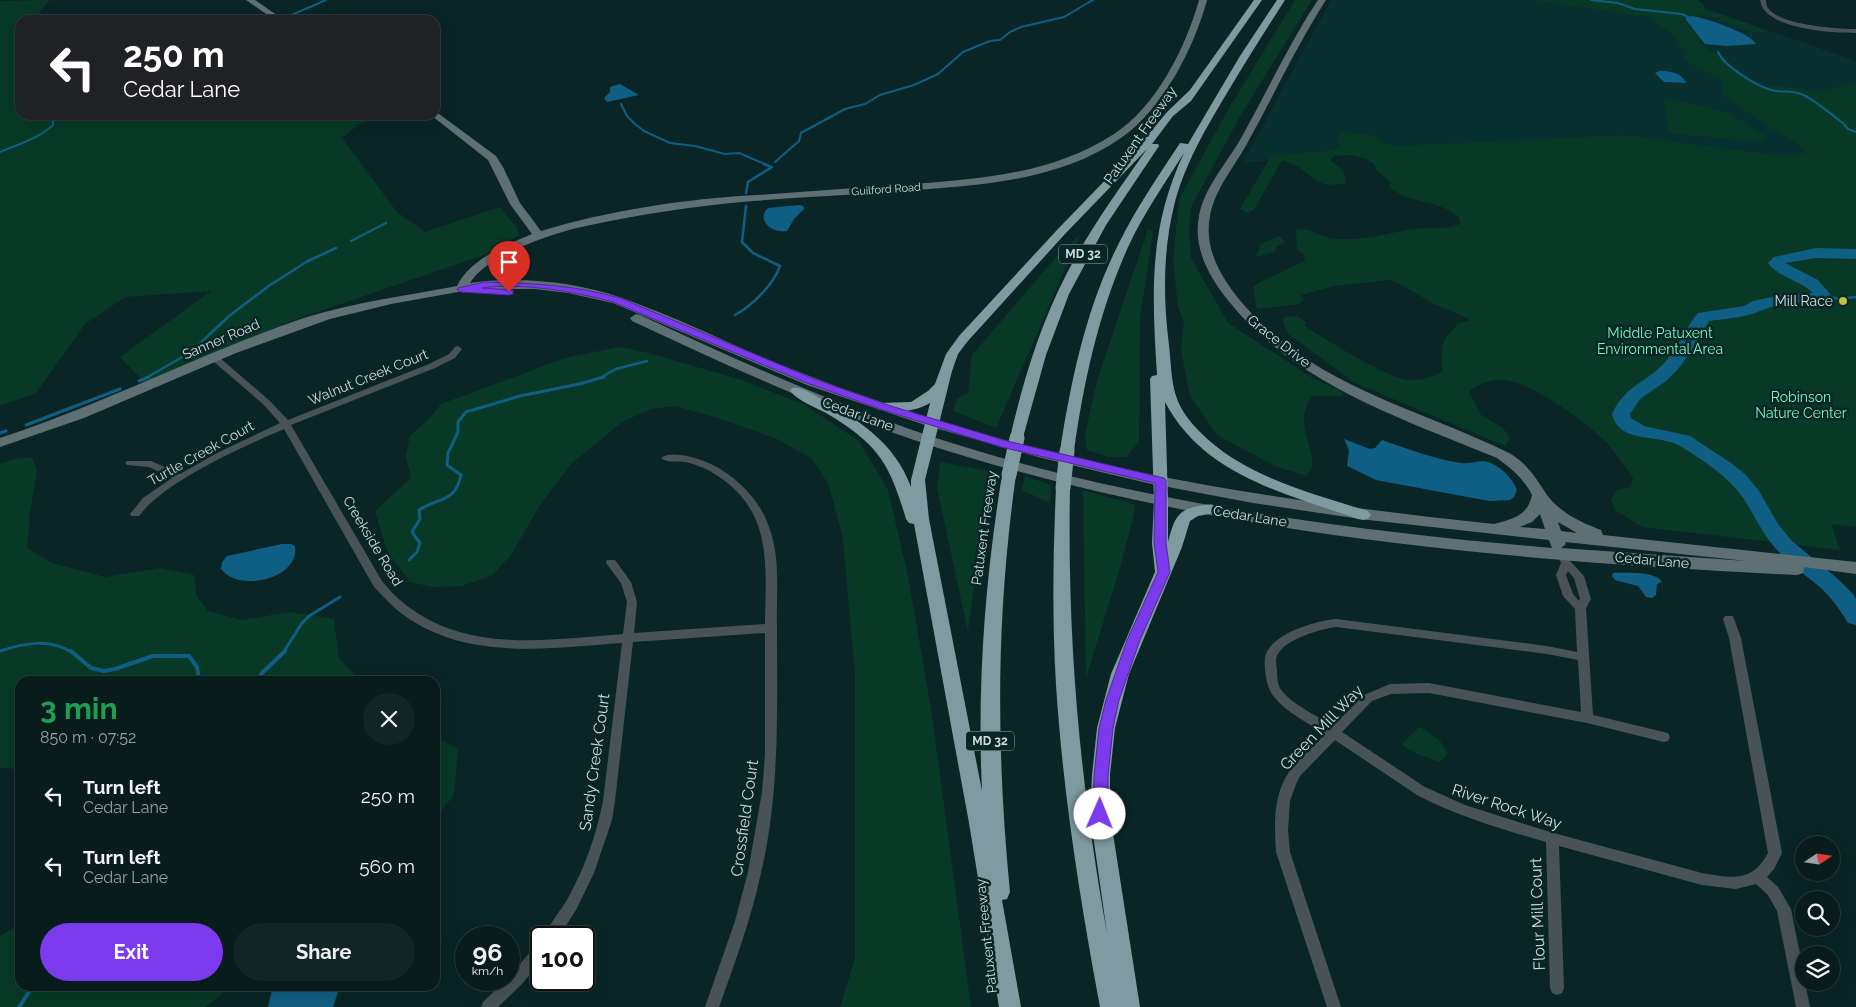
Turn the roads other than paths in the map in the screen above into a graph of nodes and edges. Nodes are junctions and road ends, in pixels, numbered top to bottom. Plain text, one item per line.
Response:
1 (250, 0) edge
2 (1203, 0) edge
3 (1258, 0) edge
4 (1281, 0) edge
5 (1322, 0) edge
6 (1763, 0) edge
7 (272, 15) edge
8 (1856, 31) edge
9 (1248, 49) junction
10 (1194, 91) junction
11 (440, 118) edge
12 (538, 234) junction
13 (491, 262) junction
14 (513, 284) junction
15 (461, 290) junction
16 (1160, 333) junction
17 (458, 349) dead end
18 (216, 359) junction
19 (941, 386) junction
20 (797, 392) junction
21 (882, 406) junction
22 (932, 422) junction
23 (286, 424) junction
24 (927, 439) junction
25 (0, 443) edge
26 (666, 458) dead end
27 (130, 463) dead end
28 (180, 478) junction
29 (1160, 480) junction
30 (1540, 494) junction
31 (1161, 501) junction
32 (1209, 509) junction
33 (135, 514) dead end
34 (1363, 514) junction
35 (1493, 530) junction
36 (1622, 543) junction
37 (1561, 550) junction
38 (611, 563) dead end
39 (1856, 568) edge
40 (1164, 572) junction
41 (1856, 572) edge
42 (934, 586) junction
43 (1580, 608) junction
44 (1729, 619) dead end
45 (771, 628) junction
46 (628, 639) junction
47 (1582, 657) junction
48 (1587, 718) junction
49 (1333, 734) junction
50 (1664, 737) dead end
51 (1552, 838) junction
52 (1759, 878) junction
53 (558, 926) edge
54 (530, 963) edge
55 (1557, 988) dead end
56 (488, 1007) edge
57 (712, 1007) edge
58 (1011, 1007) edge
59 (1111, 1007) edge
60 (1129, 1007) edge
61 (1334, 1007) edge
62 (1803, 1007) edge

1 - 7 main road
2 - 12 main road, Guilford Road
3 - 10 highway, Patuxent Freeway / MD 32
4 - 9 highway, MD 32
5 - 30 main road, Grace Drive
6 - 8 street
9 - 16 highway
9 - 59 highway, MD 32, bridge
10 - 19 highway
10 - 58 highway, Patuxent Freeway / MD 32, bridge
11 - 12 main road
12 - 13 main road, Guilford Road
13 - 14 main road
13 - 15 main road, Guilford Road
14 - 15 main road, Cedar Lane
14 - 21 main road, Cedar Lane
15 - 18 main road, Sanner Road
15 - 20 main road, Cedar Lane
16 - 29 highway
16 - 34 highway
17 - 23 street, Walnut Creek Court
18 - 23 street, Creekside Road
18 - 25 main road, Sanner Road
19 - 21 highway
19 - 22 highway
20 - 24 main road, Cedar Lane
20 - 42 highway
21 - 22 main road, Cedar Lane
22 - 24 highway
22 - 29 main road, Cedar Lane
23 - 28 street, Turtle Creek Court
23 - 46 street, Creekside Road
24 - 31 main road, Cedar Lane
24 - 42 highway
26 - 45 street, Crossfield Court
27 - 28 street
28 - 33 street, Turtle Creek Court
29 - 31 highway
29 - 34 main road, Cedar Lane
30 - 35 main road
30 - 36 main road
30 - 37 main road, Grace Drive
31 - 32 main road, Cedar Lane
31 - 37 main road
31 - 40 highway
32 - 37 main road, Cedar Lane
32 - 40 highway
34 - 35 main road, Cedar Lane
35 - 37 main road, Cedar Lane
36 - 37 main road, Cedar Lane
36 - 39 main road, Cedar Lane
37 - 41 main road, Cedar Lane
37 - 43 street
37 - 43 street
38 - 46 street, Sandy Creek Court
40 - 60 highway
42 - 58 highway
43 - 47 street
44 - 52 street
45 - 46 street, Creekside Road
45 - 57 street, Crossfield Court
46 - 53 street, Sandy Creek Court
47 - 48 street
47 - 49 street, River Rock Way
48 - 49 street, Green Mill Way
48 - 50 street, Green Mill Way
49 - 51 street, River Rock Way
49 - 61 street, Green Mill Way
51 - 52 street, River Rock Way
51 - 55 street, Flour Mill Court
52 - 62 street
54 - 56 street

